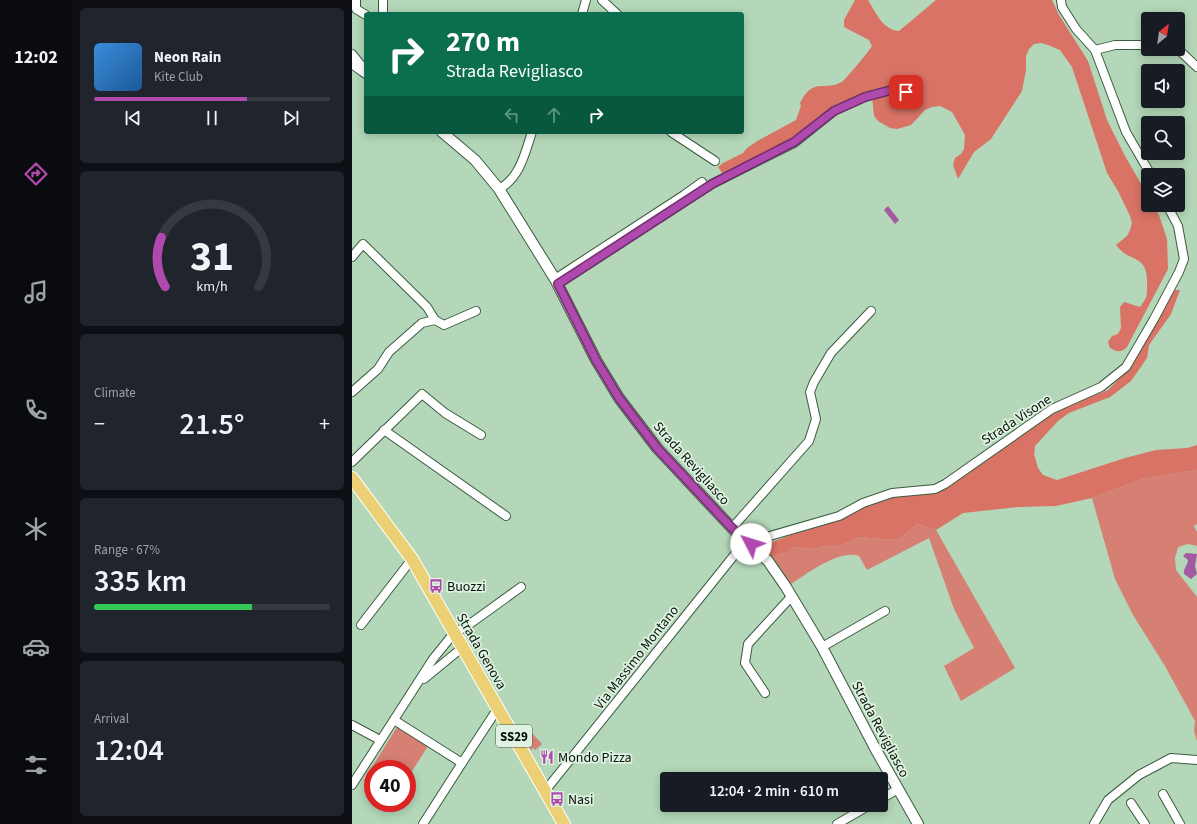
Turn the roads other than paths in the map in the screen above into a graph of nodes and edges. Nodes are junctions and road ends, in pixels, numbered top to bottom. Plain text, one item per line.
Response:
1 (356, 0) edge
2 (383, 0) edge
3 (586, 0) edge
4 (602, 0) edge
5 (1062, 0) edge
6 (383, 12) edge
7 (583, 12) edge
8 (615, 12) edge
9 (364, 14) edge
10 (1141, 45) edge
11 (1095, 50) junction
12 (352, 54) edge
13 (1185, 56) edge
14 (352, 63) edge
15 (1197, 67) edge
16 (364, 68) edge
17 (364, 72) edge
18 (914, 99) dead end
19 (444, 134) edge
20 (531, 134) edge
21 (674, 134) edge
22 (715, 161) dead end
23 (1147, 168) edge
24 (702, 182) dead end
25 (500, 189) junction
26 (1171, 212) edge
27 (352, 257) edge
28 (556, 282) junction
29 (476, 311) dead end
30 (871, 311) dead end
31 (435, 320) junction
32 (352, 392) edge
33 (384, 430) junction
34 (481, 435) dead end
35 (352, 462) edge
36 (352, 478) edge
37 (506, 516) dead end
38 (732, 528) junction
39 (751, 544) junction
40 (412, 559) junction
41 (521, 587) dead end
42 (791, 597) junction
43 (885, 612) dead end
44 (361, 625) dead end
45 (454, 633) junction
46 (463, 647) junction
47 (822, 647) junction
48 (418, 683) junction
49 (765, 693) dead end
50 (498, 708) junction
51 (394, 720) junction
52 (352, 725) edge
53 (380, 740) junction
54 (1197, 760) edge
55 (462, 763) junction
56 (352, 785) edge
57 (898, 789) junction
58 (545, 791) junction
59 (1163, 794) dead end
60 (888, 795) edge
61 (1131, 803) dead end
62 (858, 812) edge
63 (423, 824) edge
64 (564, 824) edge
65 (837, 824) edge
66 (918, 824) edge
67 (1094, 824) edge
68 (1145, 824) edge
69 (1180, 824) edge

1 - 9 street
2 - 6 street
3 - 7 street
4 - 8 street
5 - 11 street
10 - 11 street
11 - 23 street
12 - 16 street
13 - 15 street
14 - 17 street
18 - 28 street
19 - 25 street, Strada Revigliasco
20 - 25 street
21 - 22 street
24 - 28 street
25 - 28 street, Strada Revigliasco
26 - 39 street, Strada Visone
27 - 31 street
28 - 38 street, Strada Revigliasco
29 - 31 street
30 - 38 street
31 - 32 street
33 - 34 street
33 - 35 street
33 - 37 street
36 - 40 main road, Strada Genova / SS29
38 - 39 street, Strada Revigliasco
39 - 42 street, Strada Revigliasco
39 - 58 street, Via Massimo Montano
40 - 44 street
40 - 45 main road, Strada Genova / SS29
41 - 45 street
42 - 47 street, Strada Revigliasco
42 - 49 street
43 - 47 street
45 - 46 main road, Strada Genova / SS29
45 - 48 street
46 - 48 street
46 - 50 main road, Strada Genova / SS29
47 - 57 street, Strada Revigliasco
48 - 51 street
50 - 55 street
50 - 58 main road, Strada Genova / SS29
51 - 53 street
51 - 55 street
52 - 53 street
53 - 56 street
54 - 67 street
55 - 63 street
57 - 60 street
57 - 66 street, Strada Revigliasco
58 - 64 main road, Strada Genova / SS29
59 - 69 street
61 - 68 street
62 - 65 street

